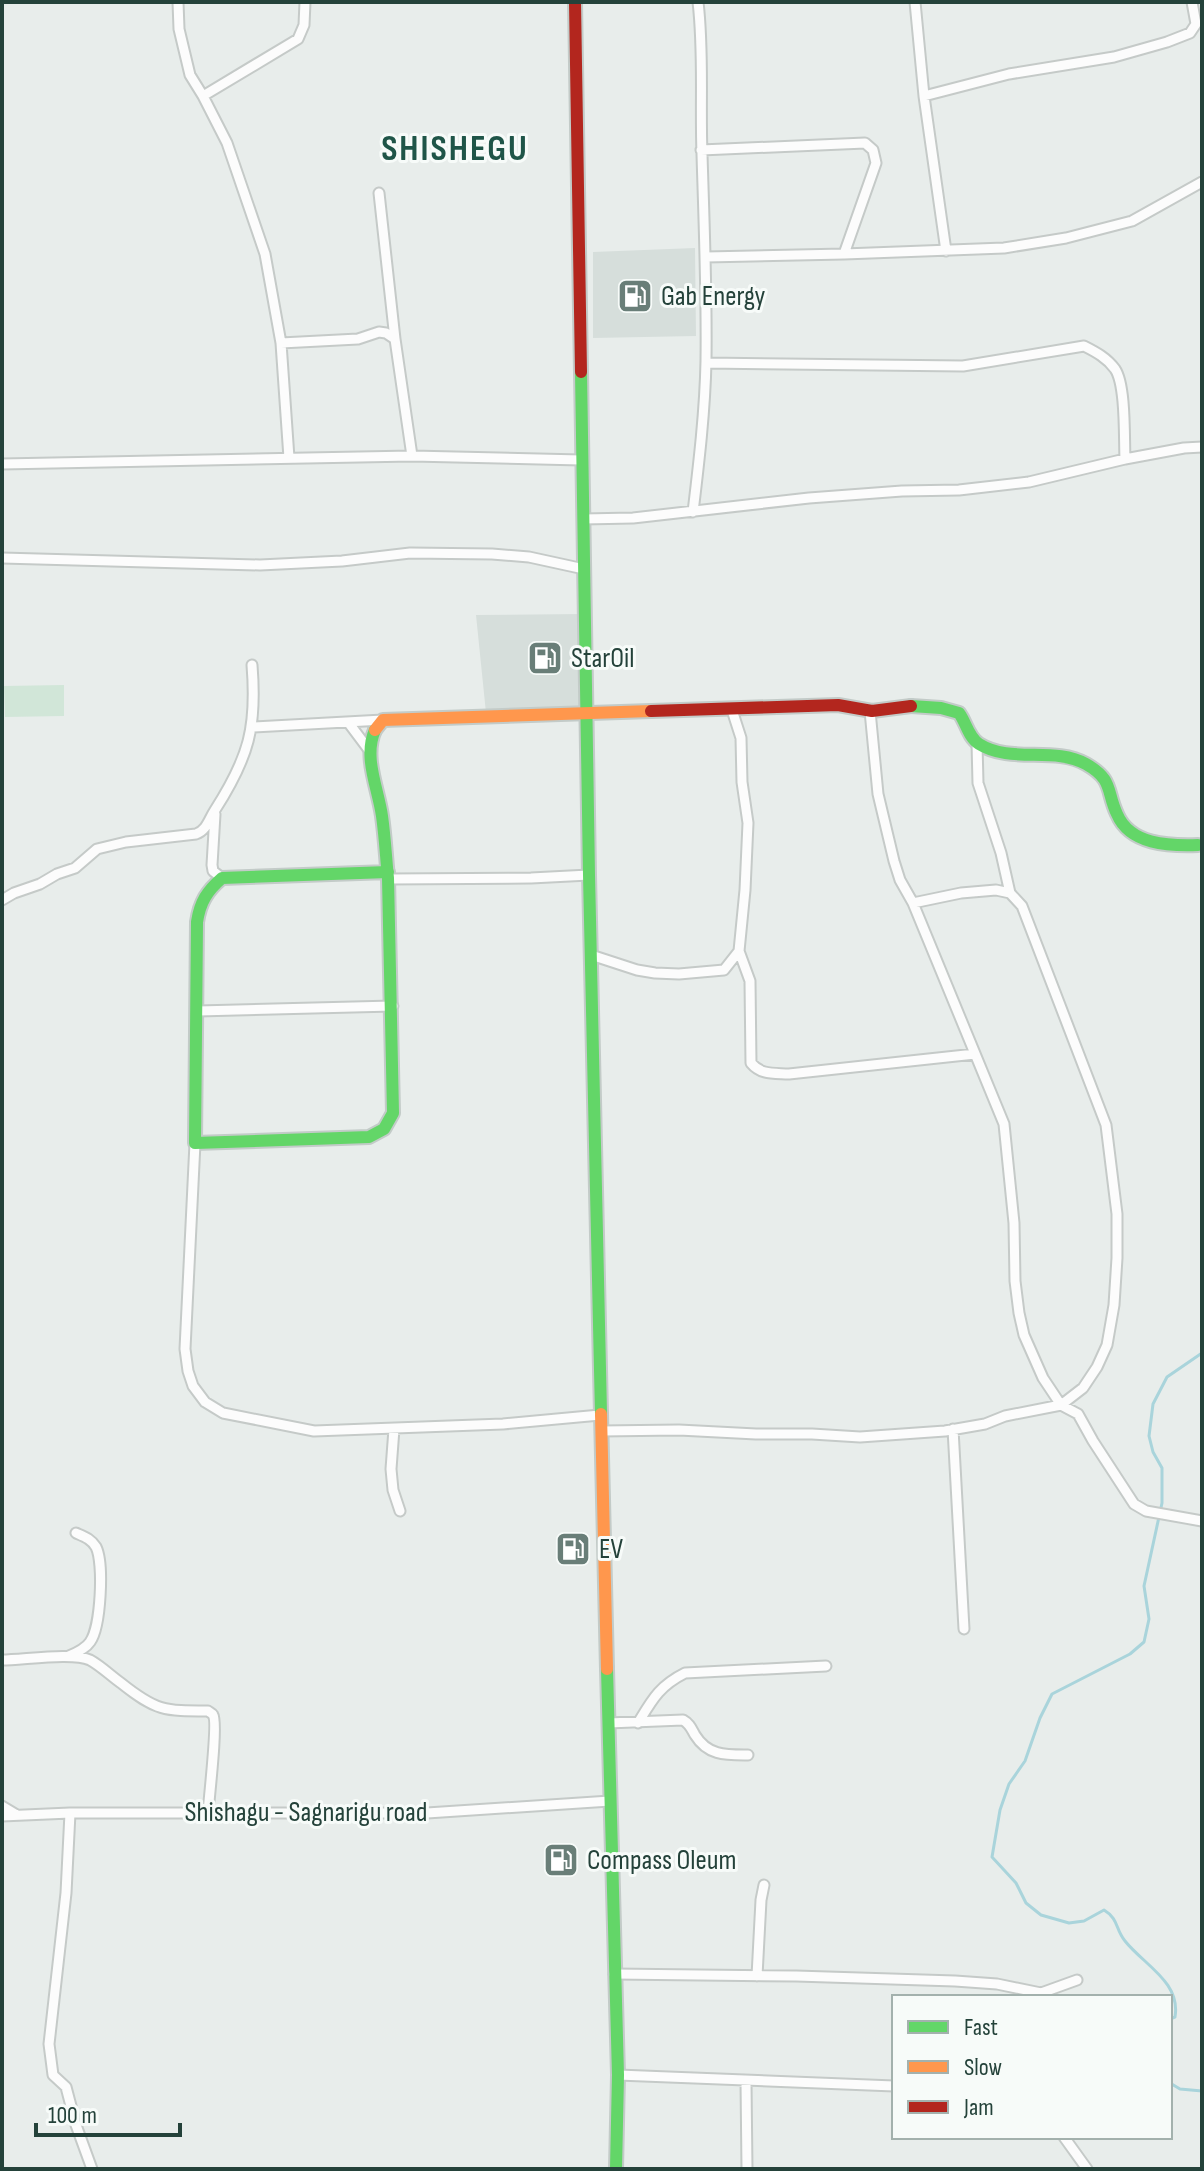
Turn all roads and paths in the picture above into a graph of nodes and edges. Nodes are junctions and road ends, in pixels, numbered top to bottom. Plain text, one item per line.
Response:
1 (178, 2) edge
2 (305, 2) edge
3 (575, 2) edge
4 (698, 2) edge
5 (915, 2) edge
6 (1192, 2) edge
7 (203, 96) junction
8 (924, 96) junction
9 (701, 150) junction
10 (1202, 182) edge
11 (379, 193) dead end
12 (946, 251) junction
13 (844, 254) junction
14 (706, 257) junction
15 (395, 339) junction
16 (281, 343) junction
17 (706, 363) junction
18 (1202, 447) edge
19 (412, 456) junction
20 (289, 458) junction
21 (1125, 459) junction
22 (581, 460) junction
23 (2, 464) edge
24 (693, 512) junction
25 (583, 519) junction
26 (2, 558) edge
27 (584, 569) junction
28 (252, 665) dead end
29 (732, 710) junction
30 (870, 711) junction
31 (587, 713) junction
32 (383, 720) junction
33 (348, 722) junction
34 (253, 727) junction
35 (977, 743) junction
36 (369, 750) junction
37 (215, 811) junction
38 (1198, 845) dead end
39 (589, 875) junction
40 (388, 876) junction
41 (222, 878) junction
42 (1010, 893) junction
43 (2, 900) edge
44 (913, 903) junction
45 (739, 951) junction
46 (591, 955) junction
47 (393, 1006) junction
48 (198, 1011) junction
49 (975, 1054) junction
50 (195, 1143) junction
51 (1061, 1405) junction
52 (600, 1415) junction
53 (394, 1429) junction
54 (953, 1429) junction
55 (601, 1431) junction
56 (400, 1511) dead end
57 (1202, 1521) edge
58 (76, 1533) dead end
59 (964, 1629) dead end
60 (66, 1658) junction
61 (2, 1661) edge
62 (826, 1666) dead end
63 (608, 1723) junction
64 (638, 1723) junction
65 (748, 1755) dead end
66 (610, 1801) junction
67 (2, 1806) edge
68 (70, 1813) junction
69 (208, 1813) junction
70 (17, 1815) junction
71 (2, 1816) edge
72 (764, 1885) dead end
73 (614, 1974) junction
74 (757, 1976) junction
75 (1077, 1980) dead end
76 (618, 2075) junction
77 (746, 2082) junction
78 (892, 2086) edge
79 (1065, 2139) edge
80 (92, 2169) edge
81 (616, 2169) edge
82 (747, 2169) edge
83 (1087, 2169) edge

1 - 7 street
2 - 7 street
3 - 22 main road
4 - 9 street
5 - 8 street
6 - 8 street
7 - 16 street
8 - 12 street
9 - 13 street
9 - 14 street
10 - 12 street
11 - 15 street
12 - 13 street
13 - 14 street
14 - 17 street
15 - 16 street
15 - 19 street
16 - 20 street
17 - 21 street
17 - 24 street
18 - 21 street
19 - 20 street
19 - 22 street
20 - 23 street
21 - 24 street
22 - 25 main road
24 - 25 street
25 - 27 main road
26 - 27 street
27 - 31 main road
28 - 34 street
29 - 30 main road
29 - 31 main road
29 - 45 street
30 - 35 main road
30 - 44 street
31 - 32 main road
31 - 39 main road
32 - 33 street
32 - 36 main road
33 - 34 street
33 - 36 street
34 - 37 street
35 - 38 main road
35 - 42 street
36 - 40 main road
37 - 41 street
37 - 43 street
39 - 40 street
39 - 46 main road
40 - 41 main road
40 - 47 main road
41 - 48 main road
42 - 44 street
42 - 51 street
44 - 49 street
45 - 46 street
45 - 49 street
46 - 52 main road
47 - 48 street
47 - 50 main road
48 - 50 main road
49 - 51 street
50 - 53 street
51 - 54 street
51 - 57 street
52 - 53 street
52 - 55 main road
53 - 56 street
54 - 55 street
54 - 59 street
55 - 63 main road
58 - 60 street
60 - 61 street
60 - 69 street
62 - 64 street
63 - 64 street
63 - 66 main road
64 - 65 street
66 - 69 street, Shishagu - Sagnarigu road
66 - 73 main road
67 - 70 street
68 - 69 street, Shishagu - Sagnarigu road
68 - 70 street, Shishagu - Sagnarigu road
68 - 80 street
70 - 71 street, Shishagu - Sagnarigu road
72 - 74 street
73 - 74 street
73 - 76 main road
74 - 75 street
76 - 77 street
76 - 81 main road
77 - 78 street
77 - 82 street
79 - 83 street

